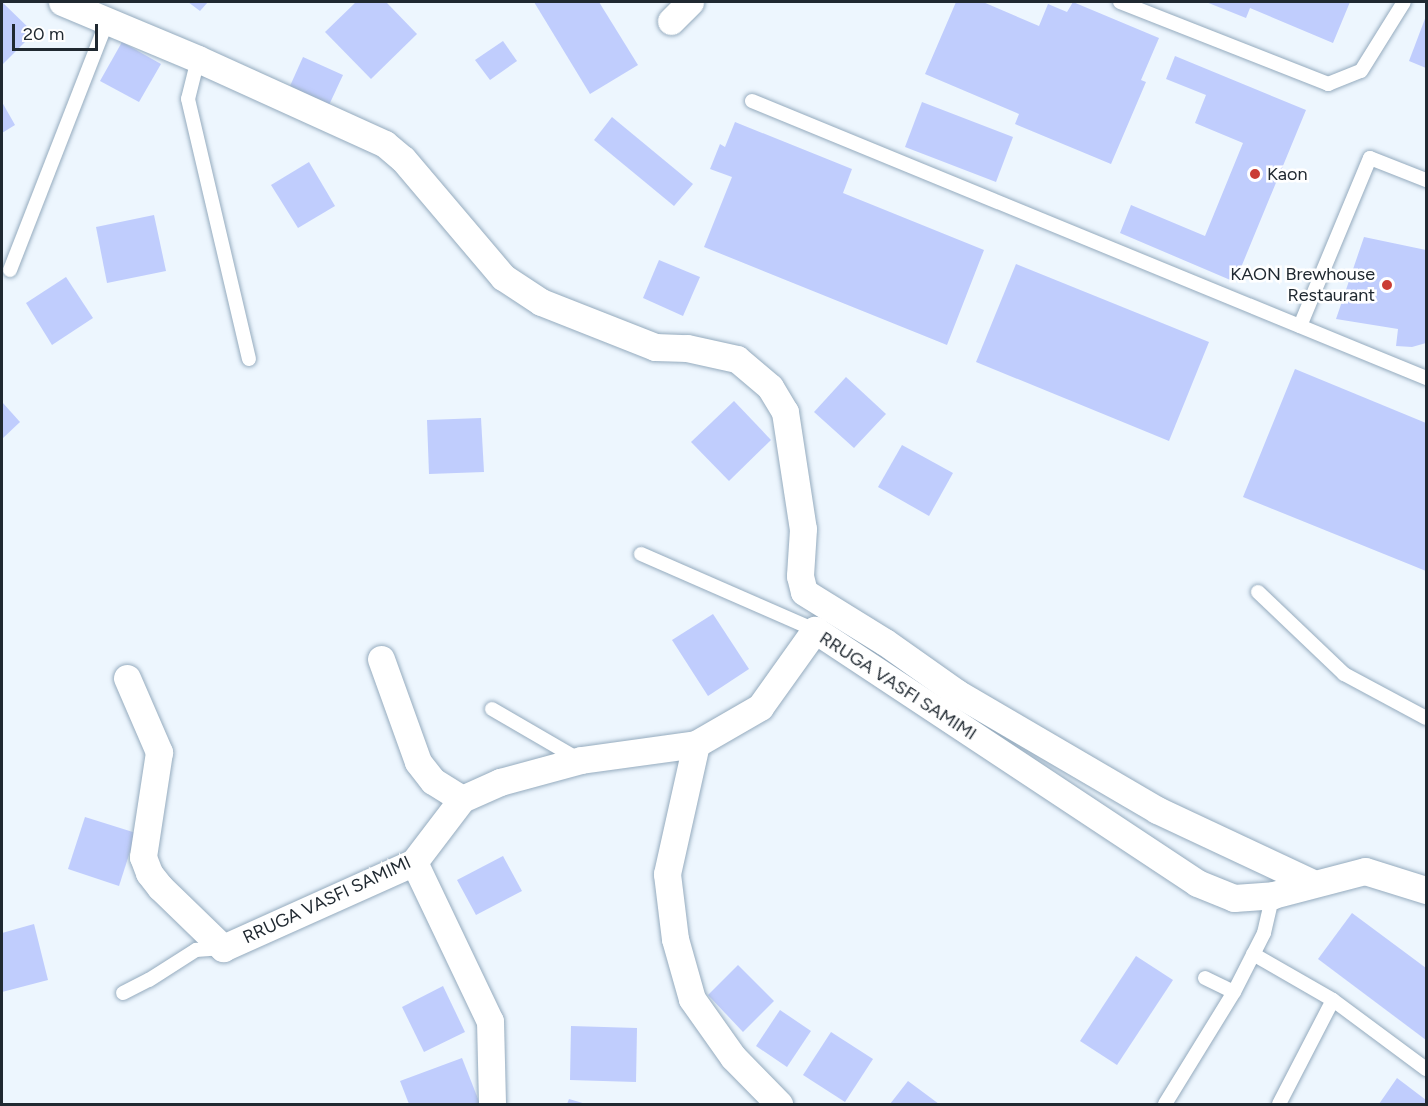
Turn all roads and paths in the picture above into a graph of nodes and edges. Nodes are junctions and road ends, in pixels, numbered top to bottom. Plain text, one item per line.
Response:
1 (62, 2) edge
2 (690, 2) edge
3 (1120, 2) edge
4 (1404, 2) edge
5 (109, 11) edge
6 (671, 21) dead end
7 (198, 59) junction
8 (752, 101) dead end
9 (1426, 180) edge
10 (10, 270) dead end
11 (1300, 326) junction
12 (249, 359) dead end
13 (1426, 378) edge
14 (641, 554) dead end
15 (1258, 592) dead end
16 (815, 630) junction
17 (381, 659) dead end
18 (127, 678) dead end
19 (492, 709) dead end
20 (1426, 718) edge
21 (696, 744) junction
22 (581, 760) junction
23 (462, 799) junction
24 (414, 862) junction
25 (1313, 883) junction
26 (1426, 890) edge
27 (1273, 896) junction
28 (223, 948) junction
29 (1253, 954) junction
30 (1205, 978) dead end
31 (1234, 992) junction
32 (123, 993) dead end
33 (1333, 999) junction
34 (1426, 1069) edge
35 (492, 1104) edge
36 (779, 1104) edge
37 (1165, 1104) edge
38 (1279, 1104) edge

1 - 5 street
2 - 6 street
3 - 4 lane
5 - 7 street
5 - 10 lane
7 - 12 lane
7 - 25 street
8 - 11 lane
9 - 11 lane
11 - 13 lane
14 - 16 lane
15 - 20 lane
16 - 21 street, RRUGA VASFI SAMIMI
16 - 27 street, RRUGA VASFI SAMIMI
17 - 23 street
18 - 28 street
19 - 22 lane
21 - 22 street, RRUGA VASFI SAMIMI
21 - 36 street
22 - 23 street, RRUGA VASFI SAMIMI
23 - 24 street, RRUGA VASFI SAMIMI
24 - 28 street, RRUGA VASFI SAMIMI
24 - 35 street
25 - 26 street, RRUGA VASFI SAMIMI
25 - 27 street, RRUGA VASFI SAMIMI
27 - 29 lane
28 - 32 lane
29 - 31 lane
29 - 33 lane
30 - 31 lane
31 - 37 lane
33 - 34 lane
33 - 38 lane

